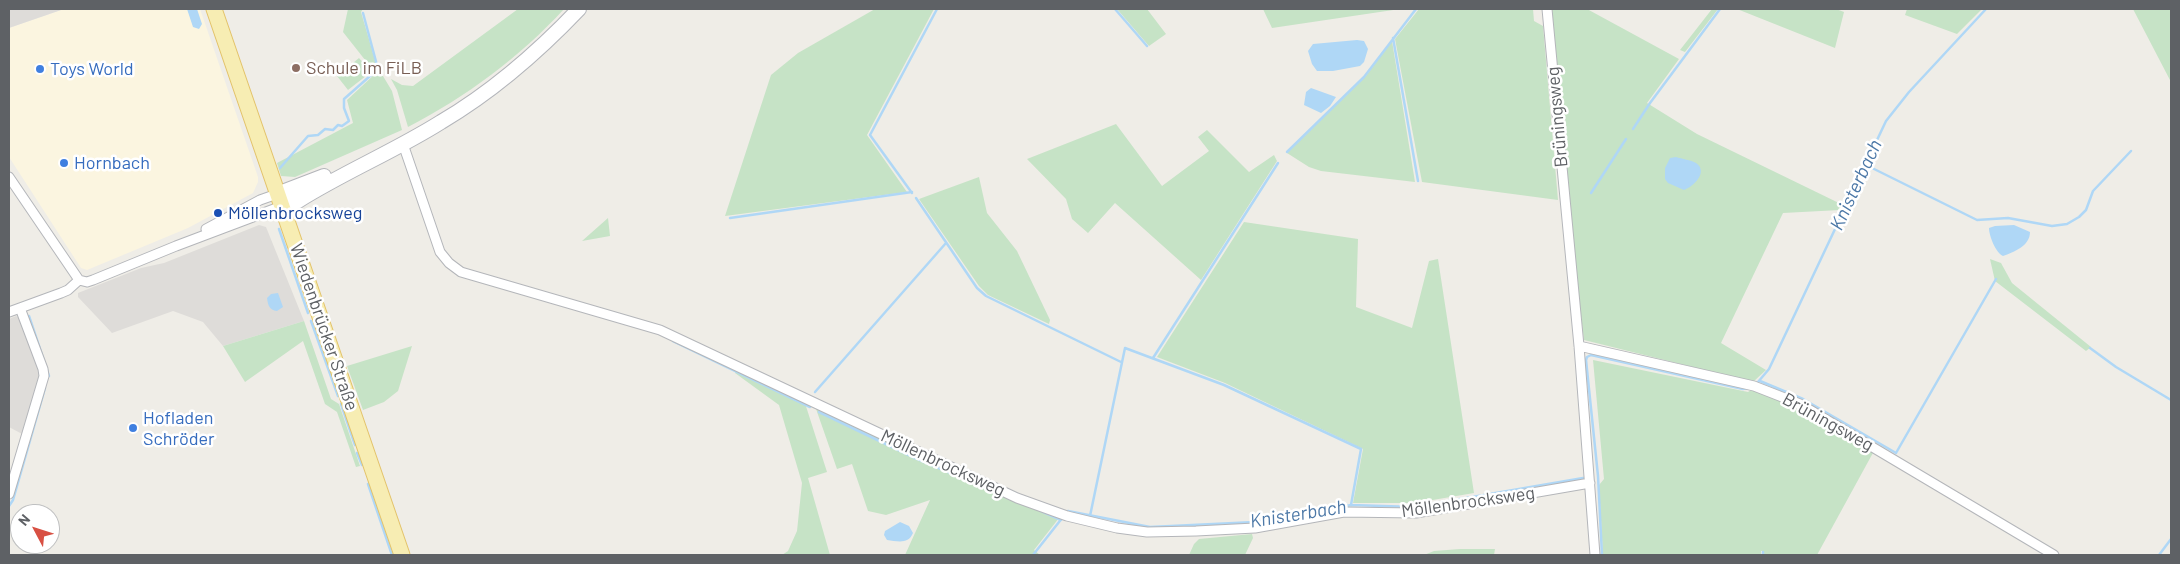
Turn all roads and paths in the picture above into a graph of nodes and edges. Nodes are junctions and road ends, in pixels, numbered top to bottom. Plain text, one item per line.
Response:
1 (214, 9) edge
2 (579, 9) edge
3 (1548, 9) edge
4 (401, 145) junction
5 (9, 177) edge
6 (279, 200) junction
7 (79, 280) junction
8 (20, 308) junction
9 (9, 312) edge
10 (1579, 346) junction
11 (1590, 483) junction
12 (9, 494) edge
13 (402, 555) edge
14 (1595, 555) edge
15 (2054, 555) edge

1 - 6 main road, Wiedenbrücker Straße
2 - 4 main road
3 - 10 street, Brüningsweg
4 - 6 main road
4 - 11 street, Möllenbrocksweg
5 - 7 street
6 - 7 street
6 - 13 main road, Wiedenbrücker Straße
7 - 8 street
8 - 9 street
8 - 12 street
10 - 11 street, Brüningsweg
10 - 15 street, Brüningsweg
11 - 14 street, Brüningsweg

